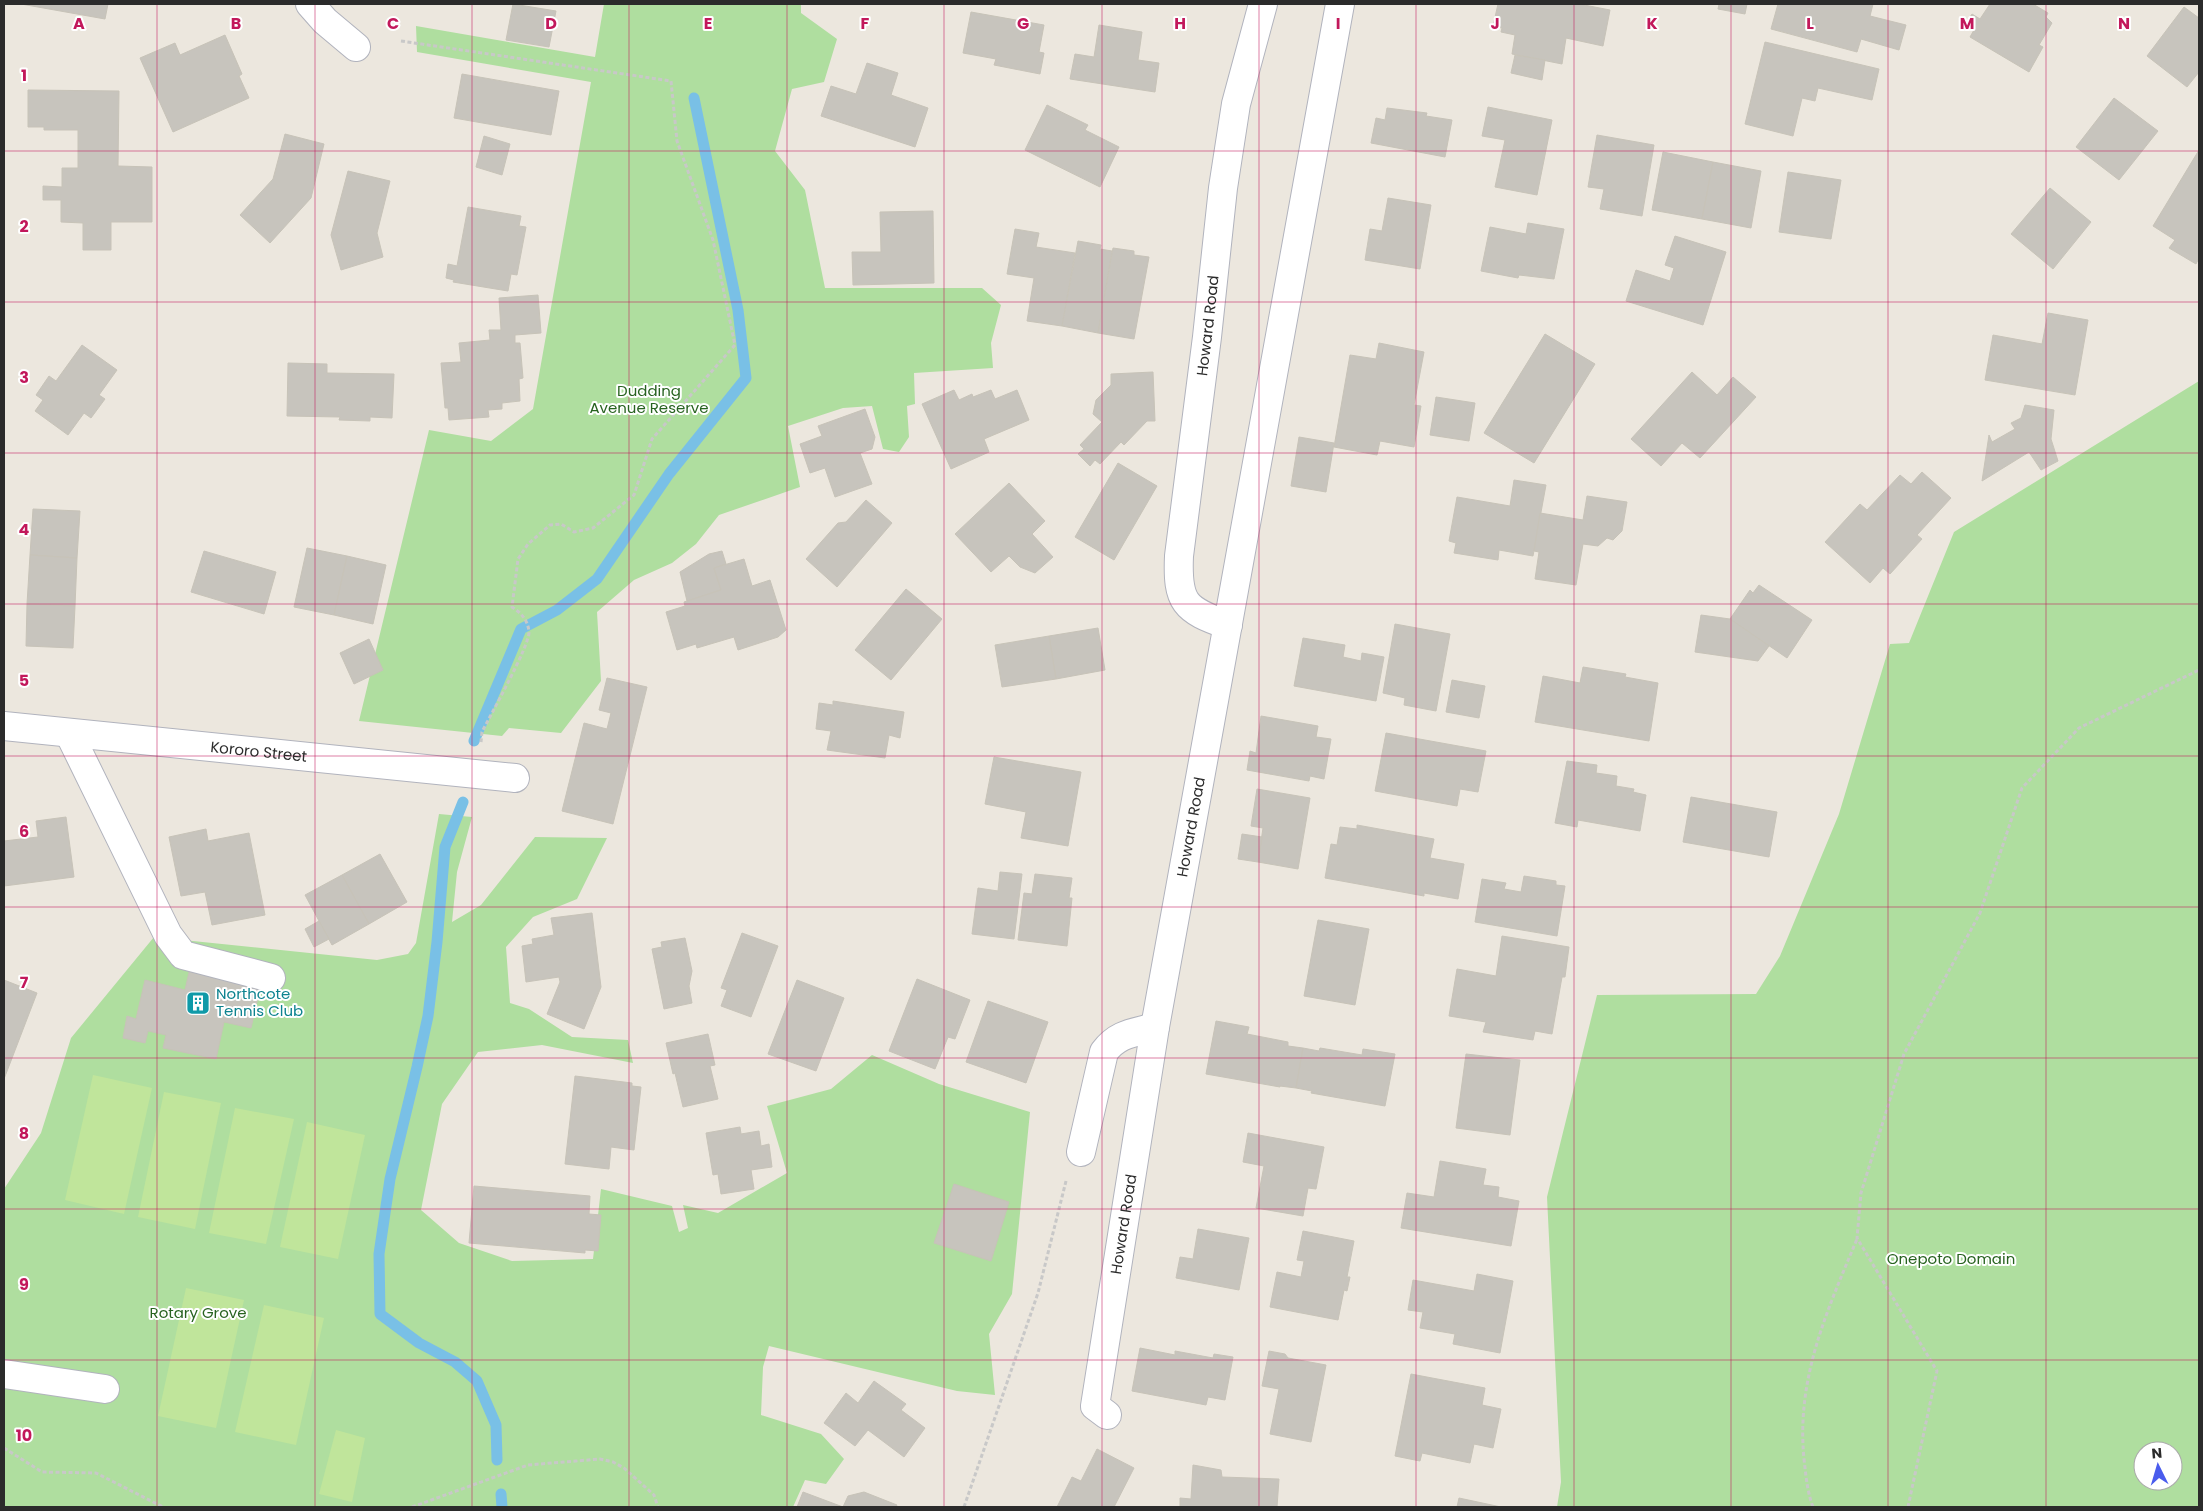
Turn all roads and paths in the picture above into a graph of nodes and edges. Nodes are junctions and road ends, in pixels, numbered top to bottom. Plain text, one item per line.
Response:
1 (310, 4) edge
2 (1263, 4) edge
3 (1340, 4) edge
4 (401, 41) dead end
5 (356, 47) dead end
6 (1228, 625) junction
7 (2199, 670) edge
8 (4, 726) edge
9 (69, 732) junction
10 (482, 732) dead end
11 (515, 778) dead end
12 (271, 978) dead end
13 (1155, 1027) junction
14 (1081, 1152) dead end
15 (1067, 1178) dead end
16 (1858, 1238) junction
17 (4, 1374) edge
18 (105, 1390) dead end
19 (1107, 1415) dead end
20 (4, 1448) edge
21 (163, 1507) edge
22 (412, 1507) edge
23 (658, 1507) edge
24 (964, 1507) edge
25 (1813, 1507) edge
26 (1908, 1507) edge

1 - 5 street
2 - 6 street, Howard Road
3 - 6 street, Howard Road
4 - 10 path
6 - 13 street, Howard Road
7 - 16 path
8 - 9 street, Kororo Street
9 - 11 street, Kororo Street
9 - 12 street
13 - 14 street
13 - 19 street, Howard Road
15 - 24 path
16 - 25 path
16 - 26 path
17 - 18 street
20 - 21 path
22 - 23 path

